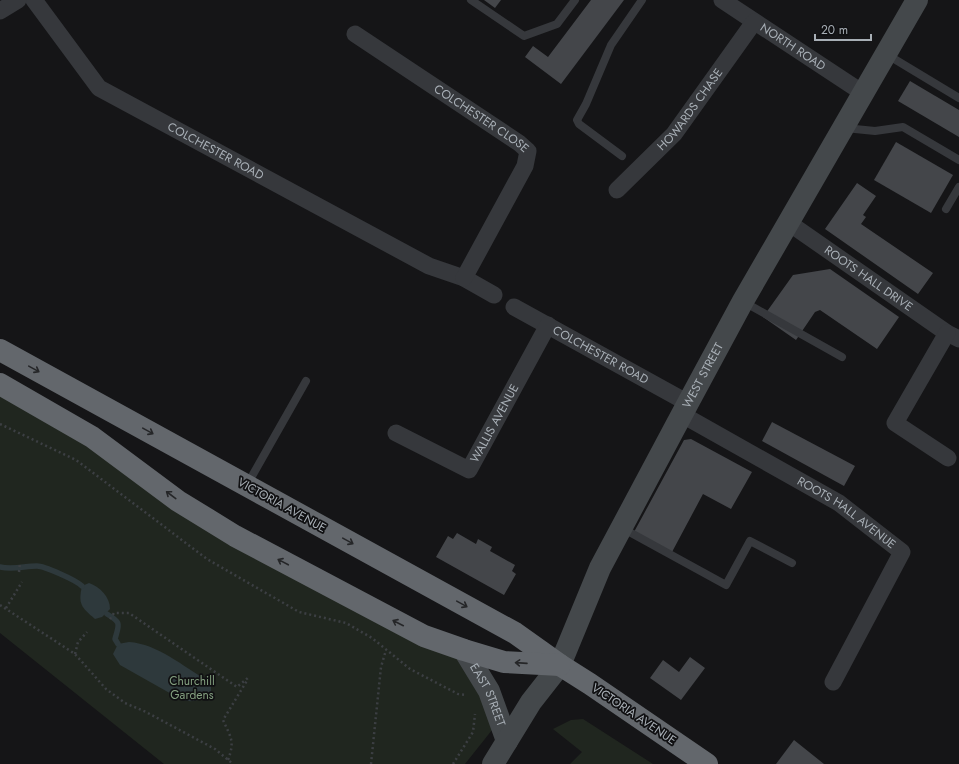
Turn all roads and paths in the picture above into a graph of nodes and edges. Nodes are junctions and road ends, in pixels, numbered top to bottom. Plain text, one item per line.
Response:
1 (18, 0) edge
2 (34, 0) edge
3 (471, 0) edge
4 (575, 0) edge
5 (642, 0) edge
6 (722, 0) edge
7 (917, 0) edge
8 (0, 11) edge
9 (754, 22) junction
10 (355, 34) dead end
11 (886, 54) junction
12 (863, 93) junction
13 (959, 98) edge
14 (844, 128) junction
15 (622, 156) dead end
16 (959, 160) edge
17 (959, 187) edge
18 (618, 190) dead end
19 (946, 209) dead end
20 (789, 223) junction
21 (464, 278) junction
22 (494, 295) dead end
23 (743, 301) junction
24 (514, 307) dead end
25 (548, 325) junction
26 (953, 336) edge
27 (0, 350) edge
28 (842, 357) dead end
29 (306, 381) dead end
30 (0, 384) edge
31 (684, 409) junction
32 (0, 424) edge
33 (396, 433) dead end
34 (948, 458) dead end
35 (247, 486) junction
36 (621, 528) junction
37 (20, 563) dead end
38 (792, 563) dead end
39 (19, 572) dead end
40 (22, 582) dead end
41 (0, 605) edge
42 (6, 608) junction
43 (110, 619) dead end
44 (87, 632) dead end
45 (386, 650) junction
46 (464, 650) junction
47 (75, 654) junction
48 (560, 665) junction
49 (833, 682) dead end
50 (471, 700) dead end
51 (474, 712) dead end
52 (507, 741) junction
53 (228, 760) junction
54 (233, 764) edge
55 (371, 764) edge
56 (453, 764) edge
57 (493, 764) edge
58 (707, 764) edge

1 - 8 street
2 - 21 street, COLCHESTER ROAD
3 - 4 lane
5 - 15 lane
6 - 9 street, NORTH ROAD
7 - 11 main road, WEST STREET
9 - 12 street, NORTH ROAD
9 - 18 street, HOWARDS CHASE
10 - 21 street, COLCHESTER CLOSE
11 - 12 main road, WEST STREET
11 - 13 lane
12 - 14 main road, WEST STREET
14 - 16 lane
14 - 20 main road, WEST STREET
17 - 19 lane
20 - 23 main road, WEST STREET
20 - 26 street, ROOTS HALL DRIVE
21 - 22 street
23 - 28 lane
23 - 31 main road, WEST STREET
24 - 25 street, COLCHESTER ROAD
25 - 31 street, COLCHESTER ROAD
25 - 33 street, WALLIS AVENUE
26 - 34 street, ROOTS HALL DRIVE
27 -> 35 highway, VICTORIA AVENUE
29 - 35 lane
46 -> 30 highway, VICTORIA AVENUE
31 - 36 main road, WEST STREET
31 - 49 street, ROOTS HALL AVENUE
32 - 45 path
35 -> 48 highway, VICTORIA AVENUE
36 - 38 lane
36 - 48 main road, WEST STREET
37 - 39 path
40 - 42 path
41 - 42 path
42 - 47 path
43 - 53 path
44 - 47 path
45 - 50 path
45 - 55 path
48 -> 46 highway, VICTORIA AVENUE
46 - 52 main road, EAST STREET
47 - 53 path
48 - 52 main road, EAST STREET
48 - 58 highway, VICTORIA AVENUE
51 - 56 path
52 - 57 main road, EAST STREET
53 - 54 path

